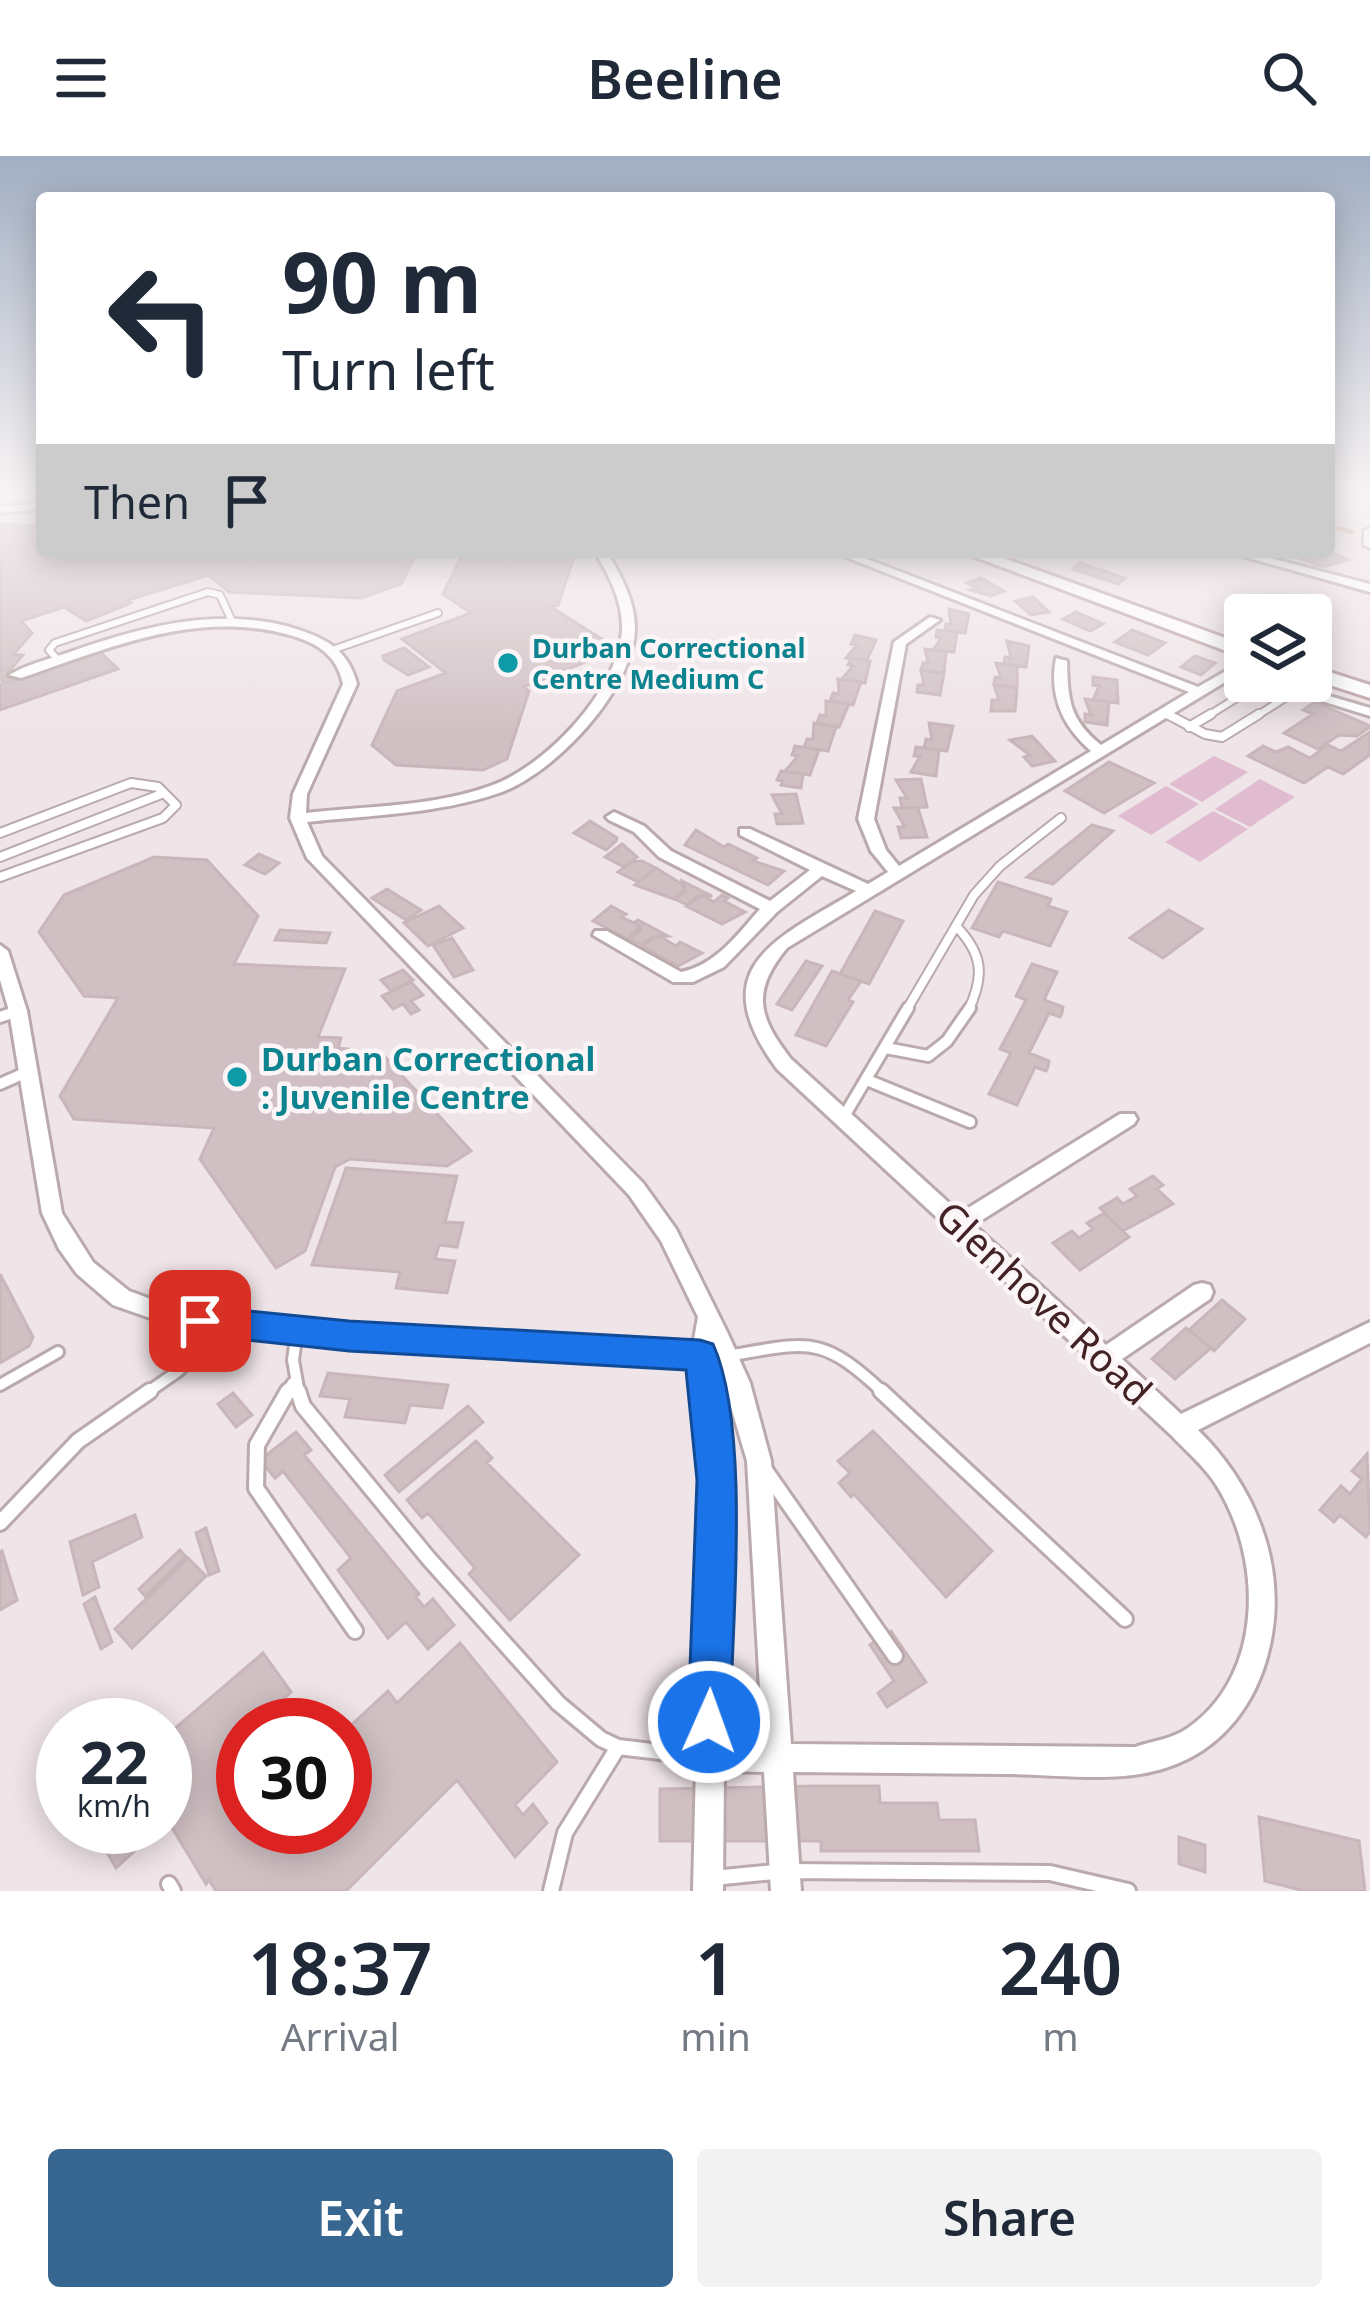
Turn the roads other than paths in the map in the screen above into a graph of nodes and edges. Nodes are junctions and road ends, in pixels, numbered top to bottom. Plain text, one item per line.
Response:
1 (610, 570) edge
2 (885, 570) edge
3 (1014, 570) edge
4 (1302, 570) edge
5 (1370, 588) edge
6 (438, 613) dead end
7 (231, 619) junction
8 (934, 620) dead end
9 (335, 650) junction
10 (1224, 657) edge
11 (59, 661) junction
12 (1061, 661) dead end
13 (16, 675) tunnel mouth
14 (1224, 677) edge
15 (1332, 686) edge
16 (1201, 692) junction
17 (1370, 692) edge
18 (1332, 694) edge
19 (1230, 702) edge
20 (1274, 702) edge
21 (1370, 712) edge
22 (1166, 713) junction
23 (1190, 727) junction
24 (1102, 752) junction
25 (164, 793) junction
26 (614, 817) dead end
27 (298, 818) junction
28 (1061, 818) dead end
29 (745, 832) dead end
30 (0, 833) edge
31 (0, 861) edge
32 (820, 869) junction
33 (895, 871) junction
34 (4, 876) edge
35 (866, 890) junction
36 (771, 908) junction
37 (956, 926) junction
38 (601, 935) dead end
39 (0, 951) edge
40 (9, 1014) edge
41 (886, 1048) junction
42 (27, 1072) junction
43 (866, 1080) junction
44 (0, 1084) edge
45 (843, 1118) junction
46 (1127, 1118) dead end
47 (970, 1122) dead end
48 (960, 1223) junction
49 (1202, 1292) dead end
50 (227, 1323) junction
51 (297, 1331) junction
52 (1370, 1332) edge
53 (58, 1352) dead end
54 (713, 1355) junction
55 (1105, 1358) junction
56 (293, 1383) junction
57 (0, 1384) edge
58 (1180, 1427) junction
59 (758, 1461) junction
60 (0, 1523) edge
61 (1124, 1618) dead end
62 (355, 1631) dead end
63 (895, 1656) dead end
64 (618, 1747) junction
65 (707, 1757) junction
66 (780, 1761) junction
67 (785, 1881) edge
68 (1080, 1883) edge
69 (708, 1884) edge
70 (551, 1891) edge
71 (1128, 1891) edge

1 - 27 street
2 - 16 street
3 - 10 street
4 - 5 street
6 - 9 lane
7 - 9 street
7 - 11 street
7 - 11 lane
8 - 33 street
9 - 27 street
11 - 13 street
12 - 24 street
14 - 16 street, Glenhove Road
15 - 17 street
16 - 22 street, Glenhove Road
18 - 21 street
19 - 23 lane
20 - 23 lane
22 - 23 lane
22 - 24 street, Glenhove Road
24 - 33 street, Glenhove Road
25 - 30 lane
25 - 31 lane
25 - 34 lane
26 - 36 street
27 - 54 street
28 - 37 lane
29 - 32 street
31 - 34 lane
32 - 35 street
32 - 36 street
33 - 35 street, Glenhove Road
35 - 45 street, Glenhove Road
36 - 38 street
37 - 41 lane
37 - 41 lane
39 - 40 street
40 - 42 street
41 - 43 lane
42 - 44 lane
42 - 50 street
43 - 45 lane
43 - 47 lane
45 - 48 street, Glenhove Road
46 - 48 street
48 - 55 street, Glenhove Road
49 - 55 street
50 - 51 street
50 - 60 lane
51 - 54 street
51 - 56 lane
52 - 58 street
53 - 57 lane
54 - 59 street
54 - 61 lane
54 - 65 street
55 - 58 street, Glenhove Road
56 - 62 lane
56 - 64 lane
58 - 66 street, Glenhove Road
59 - 63 lane
59 - 66 street
64 - 65 lane
64 - 70 lane
65 - 66 street, Glenhove Road
65 - 69 street
66 - 67 street
67 - 68 lane
67 - 69 lane
68 - 71 lane

